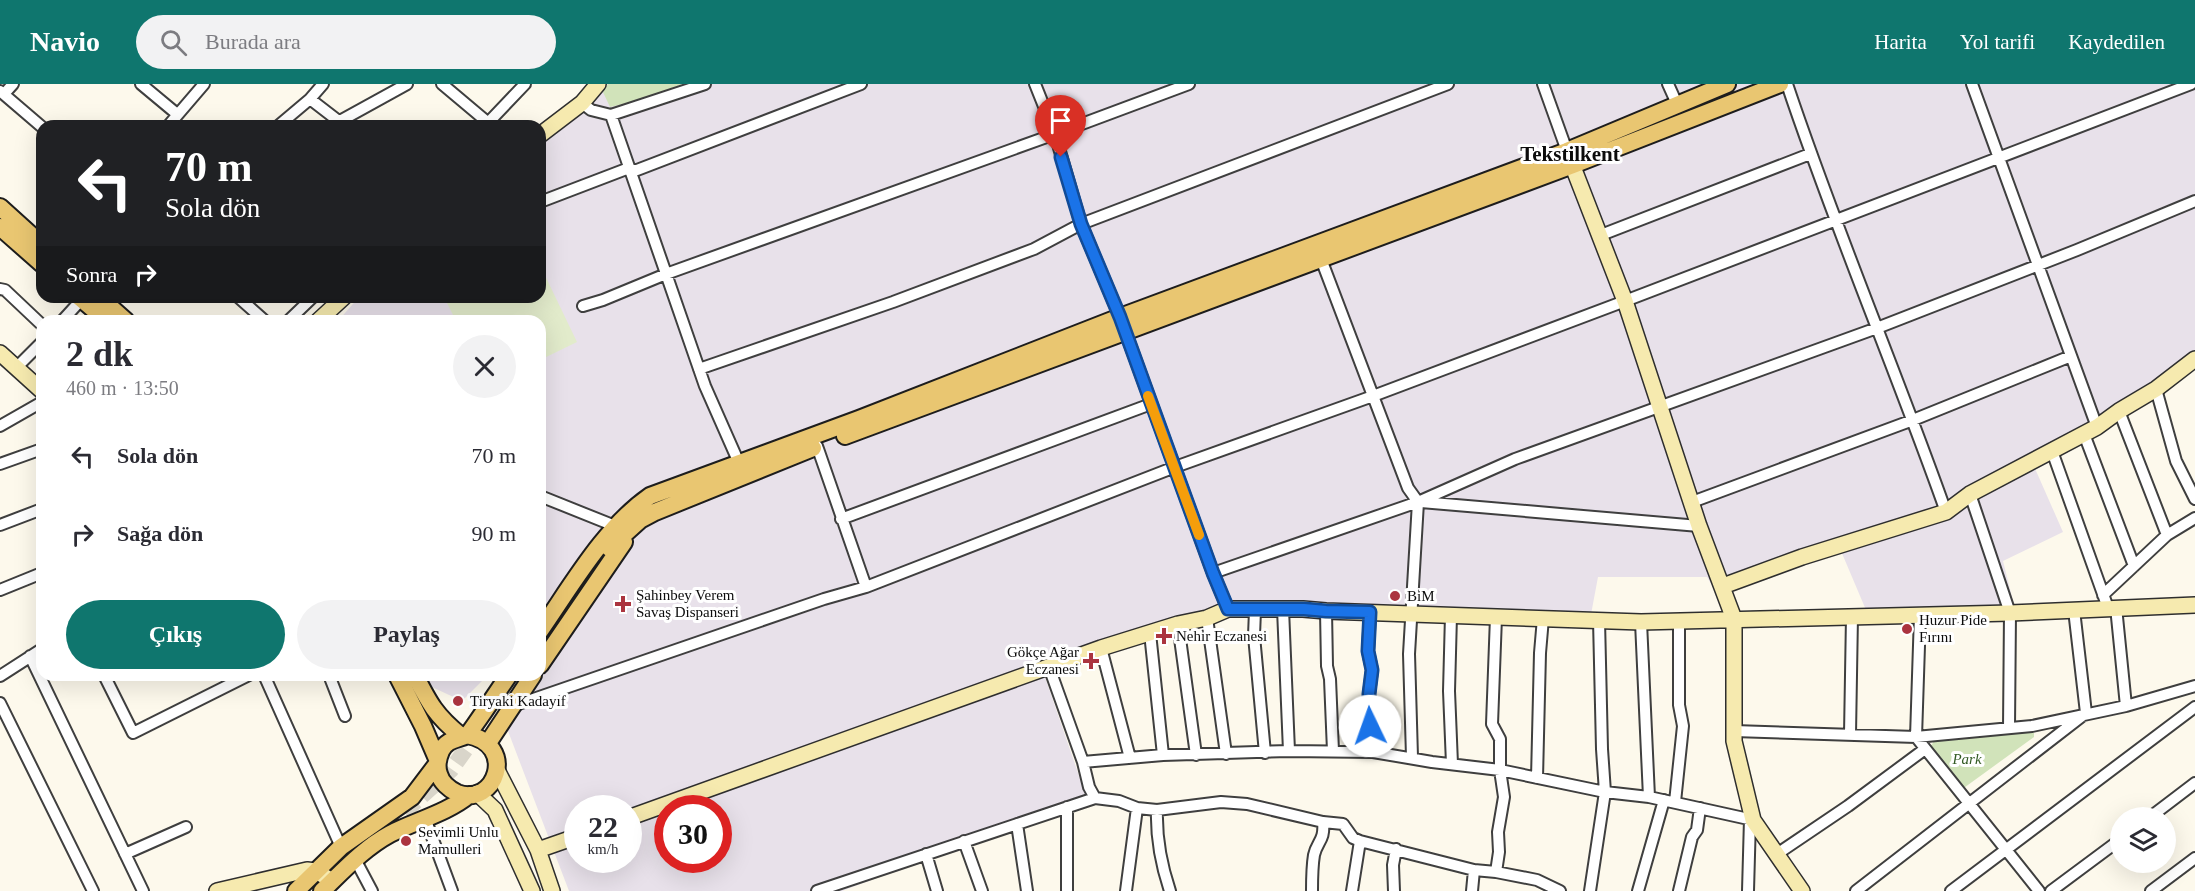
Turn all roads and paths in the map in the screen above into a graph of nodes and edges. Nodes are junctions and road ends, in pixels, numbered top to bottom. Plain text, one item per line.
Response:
1 (13, 84) edge
2 (141, 84) edge
3 (204, 84) edge
4 (323, 84) edge
5 (407, 84) edge
6 (442, 84) edge
7 (525, 84) edge
8 (597, 84) edge
9 (705, 84) edge
10 (861, 84) edge
11 (1035, 84) edge
12 (1189, 84) edge
13 (1448, 84) edge
14 (1543, 84) edge
15 (1668, 84) edge
16 (1727, 84) edge
17 (1780, 84) edge
18 (1786, 84) edge
19 (1972, 84) edge
20 (2191, 84) edge
21 (2, 93) edge
22 (310, 99) junction
23 (582, 103) junction
24 (1677, 104) junction
25 (177, 114) junction
26 (611, 115) junction
27 (172, 120) edge
28 (285, 120) edge
29 (338, 120) edge
30 (349, 120) edge
31 (482, 120) edge
32 (493, 120) edge
33 (36, 122) edge
34 (546, 130) edge
35 (1054, 134) junction
36 (1810, 154) junction
37 (2000, 156) junction
38 (1570, 158) junction
39 (628, 168) junction
40 (546, 200) edge
41 (2195, 201) edge
42 (0, 207) edge
43 (1835, 221) junction
44 (1081, 224) junction
45 (0, 227) edge
46 (1601, 235) junction
47 (36, 240) edge
48 (1322, 258) junction
49 (36, 259) edge
50 (2039, 265) junction
51 (666, 274) junction
52 (0, 289) edge
53 (1625, 301) junction
54 (77, 303) edge
55 (87, 303) edge
56 (106, 303) edge
57 (245, 303) edge
58 (306, 303) edge
59 (338, 303) edge
60 (583, 306) dead end
61 (67, 315) edge
62 (100, 315) edge
63 (119, 315) edge
64 (258, 315) edge
65 (294, 315) edge
66 (325, 315) edge
67 (36, 319) edge
68 (1123, 325) junction
69 (1876, 328) junction
70 (36, 348) edge
71 (0, 353) edge
72 (2071, 356) junction
73 (2195, 359) edge
74 (16, 368) junction
75 (699, 369) junction
76 (36, 386) edge
77 (2156, 389) junction
78 (1373, 396) junction
79 (1151, 404) junction
80 (36, 405) edge
81 (1660, 406) junction
82 (2119, 411) junction
83 (1913, 420) junction
84 (0, 426) edge
85 (2091, 431) junction
86 (817, 446) junction
87 (36, 451) edge
88 (2052, 451) junction
89 (739, 463) junction
90 (0, 464) edge
91 (1175, 467) junction
92 (1970, 494) junction
93 (546, 498) edge
94 (2195, 499) edge
95 (1418, 502) junction
96 (1692, 502) junction
97 (629, 510) junction
98 (36, 511) edge
99 (655, 512) junction
100 (1946, 512) junction
101 (2195, 518) edge
102 (841, 519) junction
103 (0, 525) edge
104 (1699, 525) junction
105 (615, 526) junction
106 (2167, 536) junction
107 (600, 557) junction
108 (2134, 566) junction
109 (1213, 573) junction
110 (36, 575) edge
111 (1723, 586) junction
112 (866, 587) junction
113 (0, 590) edge
114 (2109, 604) junction
115 (2195, 605) edge
116 (1228, 609) junction
117 (1282, 609) junction
118 (1255, 610) junction
119 (2074, 610) junction
120 (1326, 611) junction
121 (1370, 612) junction
122 (1412, 613) junction
123 (2010, 614) junction
124 (1451, 615) junction
125 (1920, 615) junction
126 (1852, 616) junction
127 (1496, 617) junction
128 (1207, 618) junction
129 (1543, 618) junction
130 (1734, 619) junction
131 (1599, 620) junction
132 (1641, 622) junction
133 (1679, 622) junction
134 (546, 623) edge
135 (1178, 624) junction
136 (1150, 633) junction
137 (546, 635) edge
138 (1101, 648) junction
139 (36, 652) edge
140 (30, 656) junction
141 (546, 656) edge
142 (1049, 667) junction
143 (36, 669) edge
144 (0, 676) edge
145 (42, 681) edge
146 (107, 681) edge
147 (237, 681) edge
148 (267, 681) edge
149 (331, 681) edge
150 (401, 681) edge
151 (418, 681) edge
152 (504, 681) edge
153 (515, 681) edge
154 (529, 681) edge
155 (2195, 686) edge
156 (0, 703) edge
157 (513, 706) junction
158 (2126, 706) junction
159 (2195, 707) edge
160 (2086, 713) junction
161 (345, 716) dead end
162 (489, 717) tunnel mouth
163 (2054, 722) junction
164 (2009, 727) junction
165 (1734, 731) junction
166 (1850, 734) junction
167 (464, 735) junction
168 (1916, 737) junction
169 (488, 743) junction
170 (2047, 744) junction
171 (1925, 749) junction
172 (1289, 751) junction
173 (1333, 751) junction
174 (1373, 752) junction
175 (1265, 753) junction
176 (1226, 754) junction
177 (1163, 755) junction
178 (1196, 755) junction
179 (1412, 757) junction
180 (1130, 758) junction
181 (1083, 762) junction
182 (437, 763) junction
183 (1452, 764) junction
184 (497, 770) junction
185 (1500, 770) junction
186 (1537, 778) junction
187 (2195, 783) edge
188 (1605, 792) junction
189 (473, 794) junction
190 (1649, 797) junction
191 (1095, 798) junction
192 (1670, 801) junction
193 (1968, 804) junction
194 (1067, 807) junction
195 (2163, 807) edge
196 (1137, 808) junction
197 (1700, 808) junction
198 (1157, 810) junction
199 (642, 813) edge
200 (425, 818) junction
201 (1752, 819) junction
202 (1323, 822) junction
203 (1017, 824) junction
204 (186, 827) dead end
205 (564, 841) edge
206 (964, 841) junction
207 (1360, 841) junction
208 (341, 847) junction
209 (2110, 847) edge
210 (1396, 849) junction
211 (2005, 849) junction
212 (538, 850) junction
213 (125, 854) junction
214 (926, 854) junction
215 (1777, 854) junction
216 (2195, 858) edge
217 (355, 859) junction
218 (1474, 870) junction
219 (316, 871) junction
220 (1496, 872) junction
221 (327, 886) edge
222 (831, 889) edge
223 (93, 891) edge
224 (143, 891) edge
225 (217, 891) edge
226 (296, 891) edge
227 (372, 891) edge
228 (452, 891) edge
229 (532, 891) edge
230 (552, 891) edge
231 (817, 891) edge
232 (937, 891) edge
233 (982, 891) edge
234 (1027, 891) edge
235 (1067, 891) edge
236 (1126, 891) edge
237 (1170, 891) edge
238 (1312, 891) edge
239 (1352, 891) edge
240 (1394, 891) edge
241 (1472, 891) edge
242 (1560, 891) edge
243 (1590, 891) edge
244 (1638, 891) edge
245 (1679, 891) edge
246 (1748, 891) edge
247 (1802, 891) edge
248 (1856, 891) edge
249 (1951, 891) edge
250 (2039, 891) edge
251 (2051, 891) edge
252 (2151, 891) edge

1 - 21 street
2 - 25 street
3 - 25 street
4 - 22 street
5 - 30 street
6 - 31 street
7 - 32 street
8 - 23 street
9 - 26 street
10 - 39 street
11 - 35 street
12 - 35 street
13 - 44 street
14 - 38 street
15 - 24 street
16 - 24 main road
17 - 38 main road
18 - 36 street
19 - 37 street
20 - 37 street
21 - 33 street
22 - 28 street
22 - 29 street
23 - 26 street
23 - 34 street
24 - 38 main road
25 - 27 street
26 - 39 street
35 - 44 street
35 - 51 street
36 - 43 street
36 - 46 street
37 - 43 street
37 - 50 street
38 - 46 street
38 - 48 main road
38 - 68 main road
39 - 40 street
39 - 51 street
41 - 50 street
42 - 47 main road
43 - 53 street
43 - 69 street
44 - 68 street
44 - 75 street
45 - 49 main road
46 - 53 street
48 - 68 main road
48 - 78 street
50 - 69 street
50 - 72 street
51 - 60 street
51 - 75 street
52 - 67 street
53 - 78 street
53 - 81 street
54 - 61 street
55 - 62 main road
56 - 63 main road
57 - 64 street
58 - 65 street
59 - 66 street
68 - 79 street
68 - 86 main road
68 - 89 main road
69 - 81 street
69 - 83 street
70 - 74 street
71 - 74 street
72 - 83 street
72 - 85 street
73 - 77 street
74 - 76 street
75 - 89 street
77 - 82 street
77 - 94 street
78 - 91 street
78 - 95 street
79 - 91 street
79 - 102 street
80 - 84 street
81 - 95 street
81 - 96 street
82 - 85 street
82 - 106 street
83 - 96 street
83 - 100 street
85 - 88 street
85 - 108 street
86 - 99 main road
86 - 102 street
87 - 90 street
88 - 92 street
88 - 114 street
89 - 97 main road
91 - 109 street
91 - 112 street
92 - 100 street
92 - 123 street
93 - 105 street
95 - 104 street
95 - 109 street
95 - 122 street
96 - 104 street
97 - 105 main road
97 - 107 main road
98 - 103 street
99 - 107 main road
99 - 141 main road
100 - 111 street
101 - 106 street
102 - 112 street
104 - 111 street
105 - 134 main road
106 - 108 street
107 - 137 main road
108 - 114 street
109 - 116 street
110 - 113 street
111 - 130 street
112 - 157 street
114 - 115 street
114 - 119 street
114 - 158 street
116 - 118 street
116 - 128 street
117 - 118 street
117 - 120 street
117 - 172 street
118 - 175 street
119 - 123 street
119 - 160 street
120 - 121 street
120 - 173 street
121 - 122 street
121 - 174 street
122 - 124 street
122 - 179 street
123 - 125 street
123 - 164 street
124 - 127 street
124 - 183 street
125 - 126 street
125 - 168 street
126 - 130 street
126 - 166 street
127 - 129 street
127 - 185 street
128 - 135 street
128 - 176 street
129 - 131 street
129 - 186 street
130 - 133 street
130 - 165 street
131 - 132 street
131 - 188 street
132 - 133 street
132 - 190 street
133 - 192 street
135 - 136 street
135 - 178 street
136 - 138 street
136 - 177 street
138 - 142 street
138 - 180 street
139 - 140 street
140 - 143 street
140 - 144 street
142 - 181 street
142 - 199 street
145 - 213 street
146 - 147 street
148 - 208 street
149 - 161 street
150 - 182 main road
151 - 167 main road
152 - 167 main road
153 - 162 main road
154 - 157 main road
155 - 158 street
156 - 223 street
157 - 169 main road
158 - 160 street
159 - 211 street
160 - 163 street
160 - 170 street
163 - 164 street
163 - 170 street
164 - 168 street
165 - 166 street
165 - 201 street
166 - 168 street
167 - 169 main road
167 - 182 main road
168 - 171 street
169 - 184 main road
170 - 193 street
171 - 193 street
171 - 215 street
172 - 173 street
172 - 175 street
173 - 174 street
174 - 179 street
175 - 176 street
176 - 178 street
177 - 178 street
177 - 180 street
179 - 183 street
180 - 181 street
181 - 191 street
182 - 189 main road
182 - 208 main road
183 - 185 street
184 - 189 main road
184 - 212 street
185 - 186 street
185 - 220 street
186 - 188 street
187 - 195 street
188 - 190 street
188 - 243 street
189 - 200 main road
189 - 229 street
190 - 192 street
191 - 194 street
191 - 196 street
192 - 197 street
192 - 244 street
193 - 211 street
193 - 248 street
194 - 203 street
194 - 235 street
196 - 198 street
196 - 236 street
197 - 201 street
197 - 245 street
198 - 202 street
198 - 237 street
200 - 217 main road
200 - 228 street
201 - 215 street
201 - 246 street
202 - 207 street
202 - 238 street
203 - 206 street
203 - 234 street
204 - 213 street
205 - 212 street
206 - 214 street
206 - 233 street
207 - 210 street
207 - 239 street
208 - 219 main road
209 - 251 street
210 - 218 street
210 - 240 street
211 - 249 street
211 - 250 street
212 - 230 street
213 - 224 street
214 - 222 street
214 - 232 street
215 - 247 street
216 - 252 street
217 - 221 main road
217 - 227 street
218 - 220 street
218 - 241 street
219 - 221 street
219 - 225 street
219 - 226 main road
220 - 242 street
222 - 231 street

